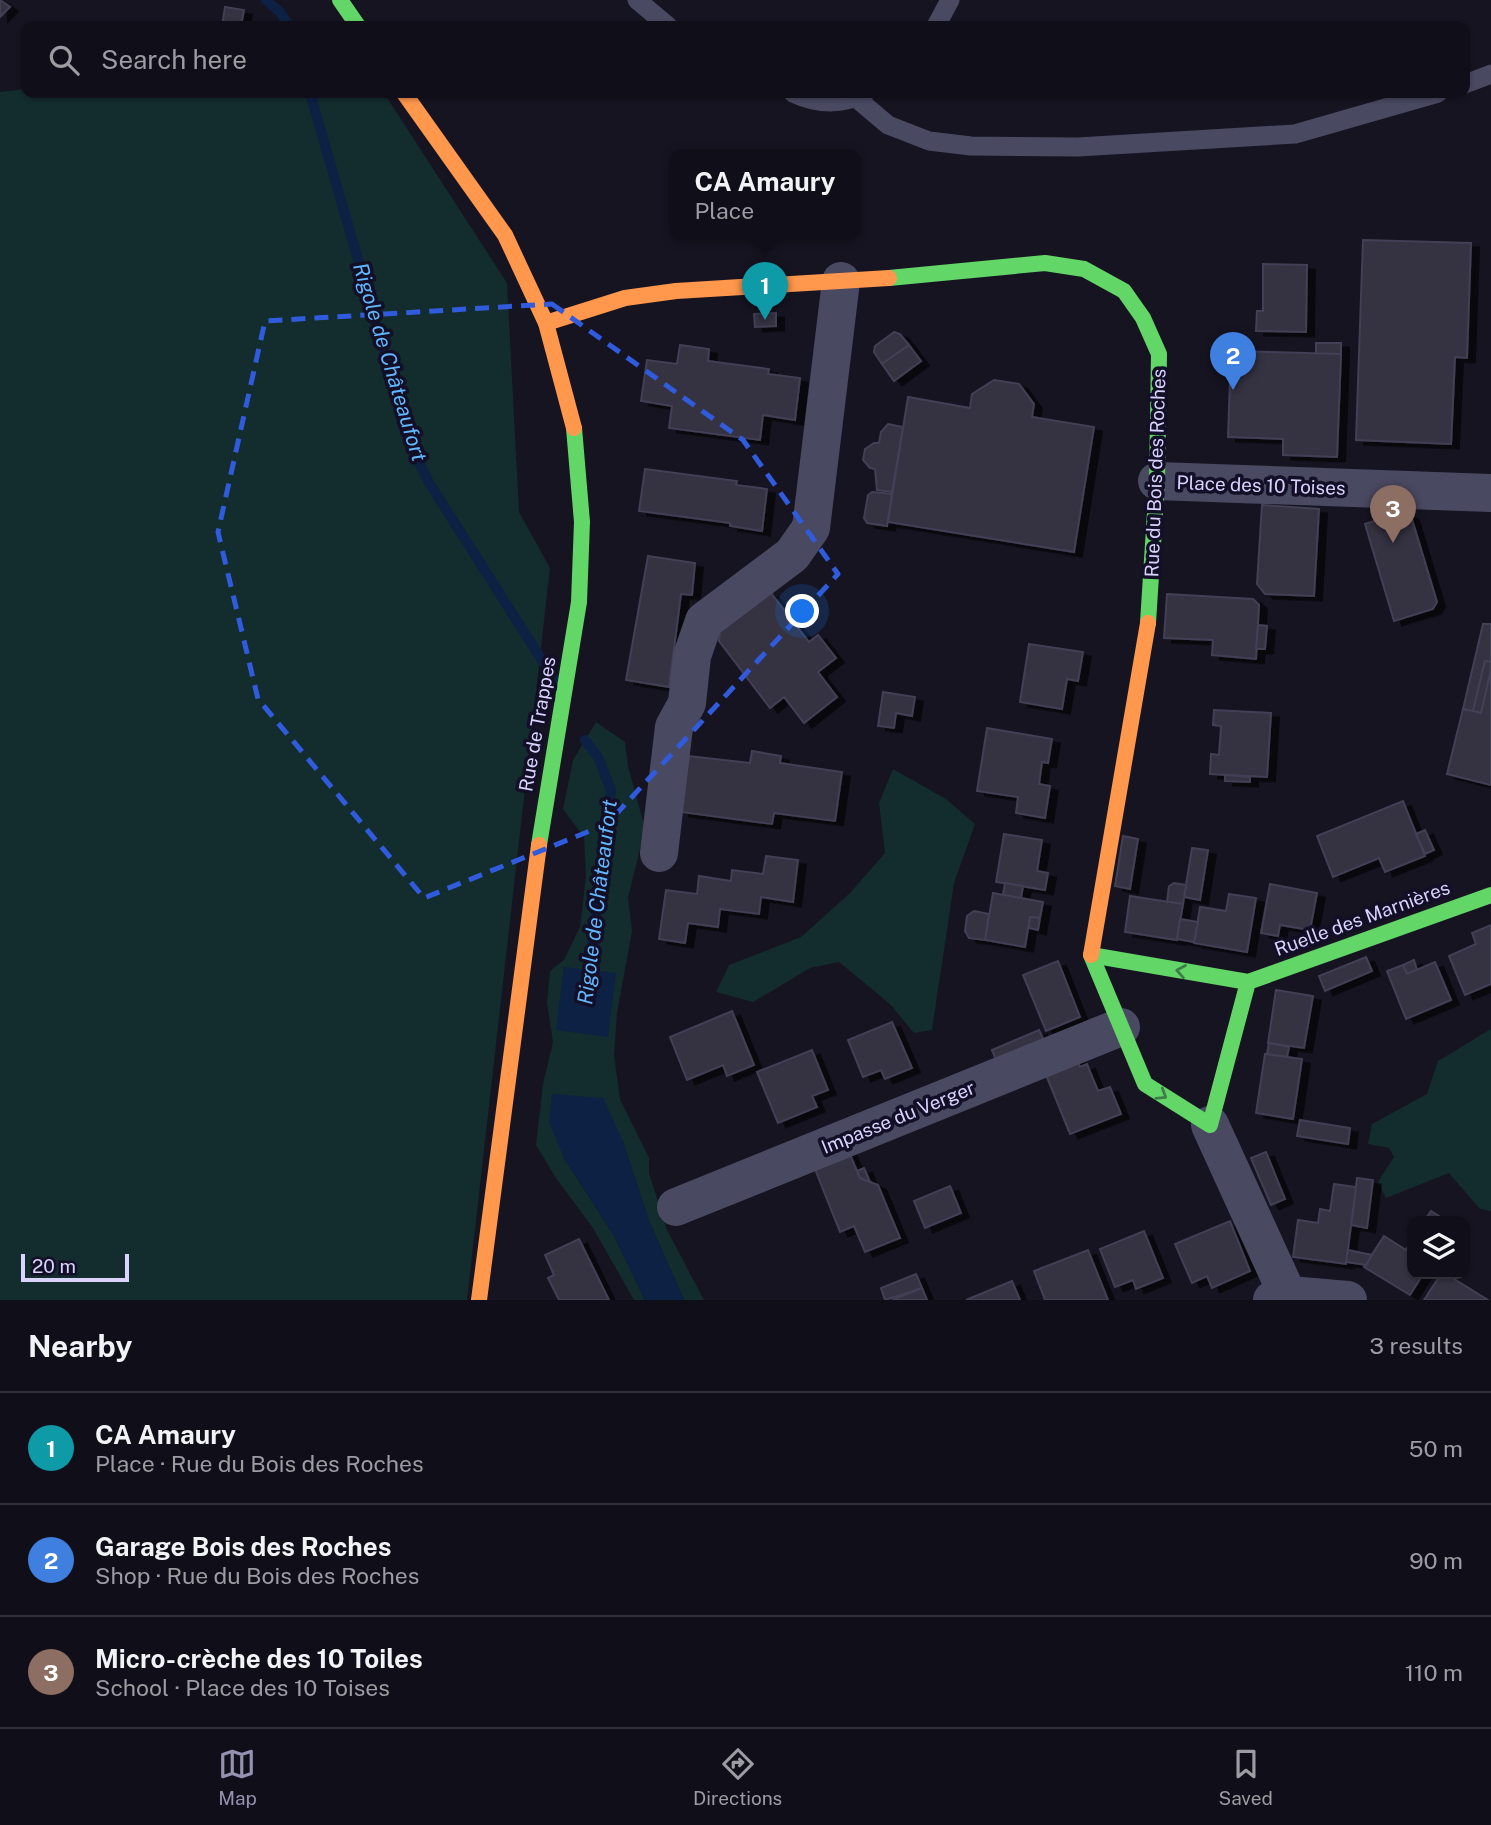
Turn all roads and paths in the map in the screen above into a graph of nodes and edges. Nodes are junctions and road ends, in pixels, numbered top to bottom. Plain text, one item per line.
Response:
1 (340, 0) edge
2 (637, 0) edge
3 (950, 0) edge
4 (355, 21) edge
5 (662, 21) edge
6 (939, 21) edge
7 (1491, 74) edge
8 (1470, 82) edge
9 (408, 98) edge
10 (804, 98) edge
11 (843, 98) edge
12 (864, 98) edge
13 (1421, 98) edge
14 (841, 281) junction
15 (546, 323) junction
16 (1157, 481) junction
17 (1491, 493) edge
18 (659, 853) dead end
19 (1491, 895) edge
20 (1091, 955) junction
21 (1248, 982) junction
22 (1121, 1027) junction
23 (1210, 1125) junction
24 (676, 1207) dead end
25 (1283, 1299) edge
26 (479, 1300) edge
27 (1348, 1300) edge

1 - 4 street
2 - 5 lane
3 - 6 lane
7 - 8 lane
9 - 15 street, Rue de Trappes
10 - 11 lane
12 - 13 lane
14 - 15 street, Rue du Bois des Roches
14 - 16 street, Rue du Bois des Roches
14 - 18 street
15 - 26 street, Rue de Trappes
16 - 17 street, Place des 10 Toises
16 - 20 street, Rue du Bois des Roches
19 - 21 street, Ruelle des Marnières
21 -> 20 street
20 - 22 street
21 - 23 street
22 -> 23 street
22 - 24 street, Impasse du Verger
23 - 25 street
25 - 27 street

